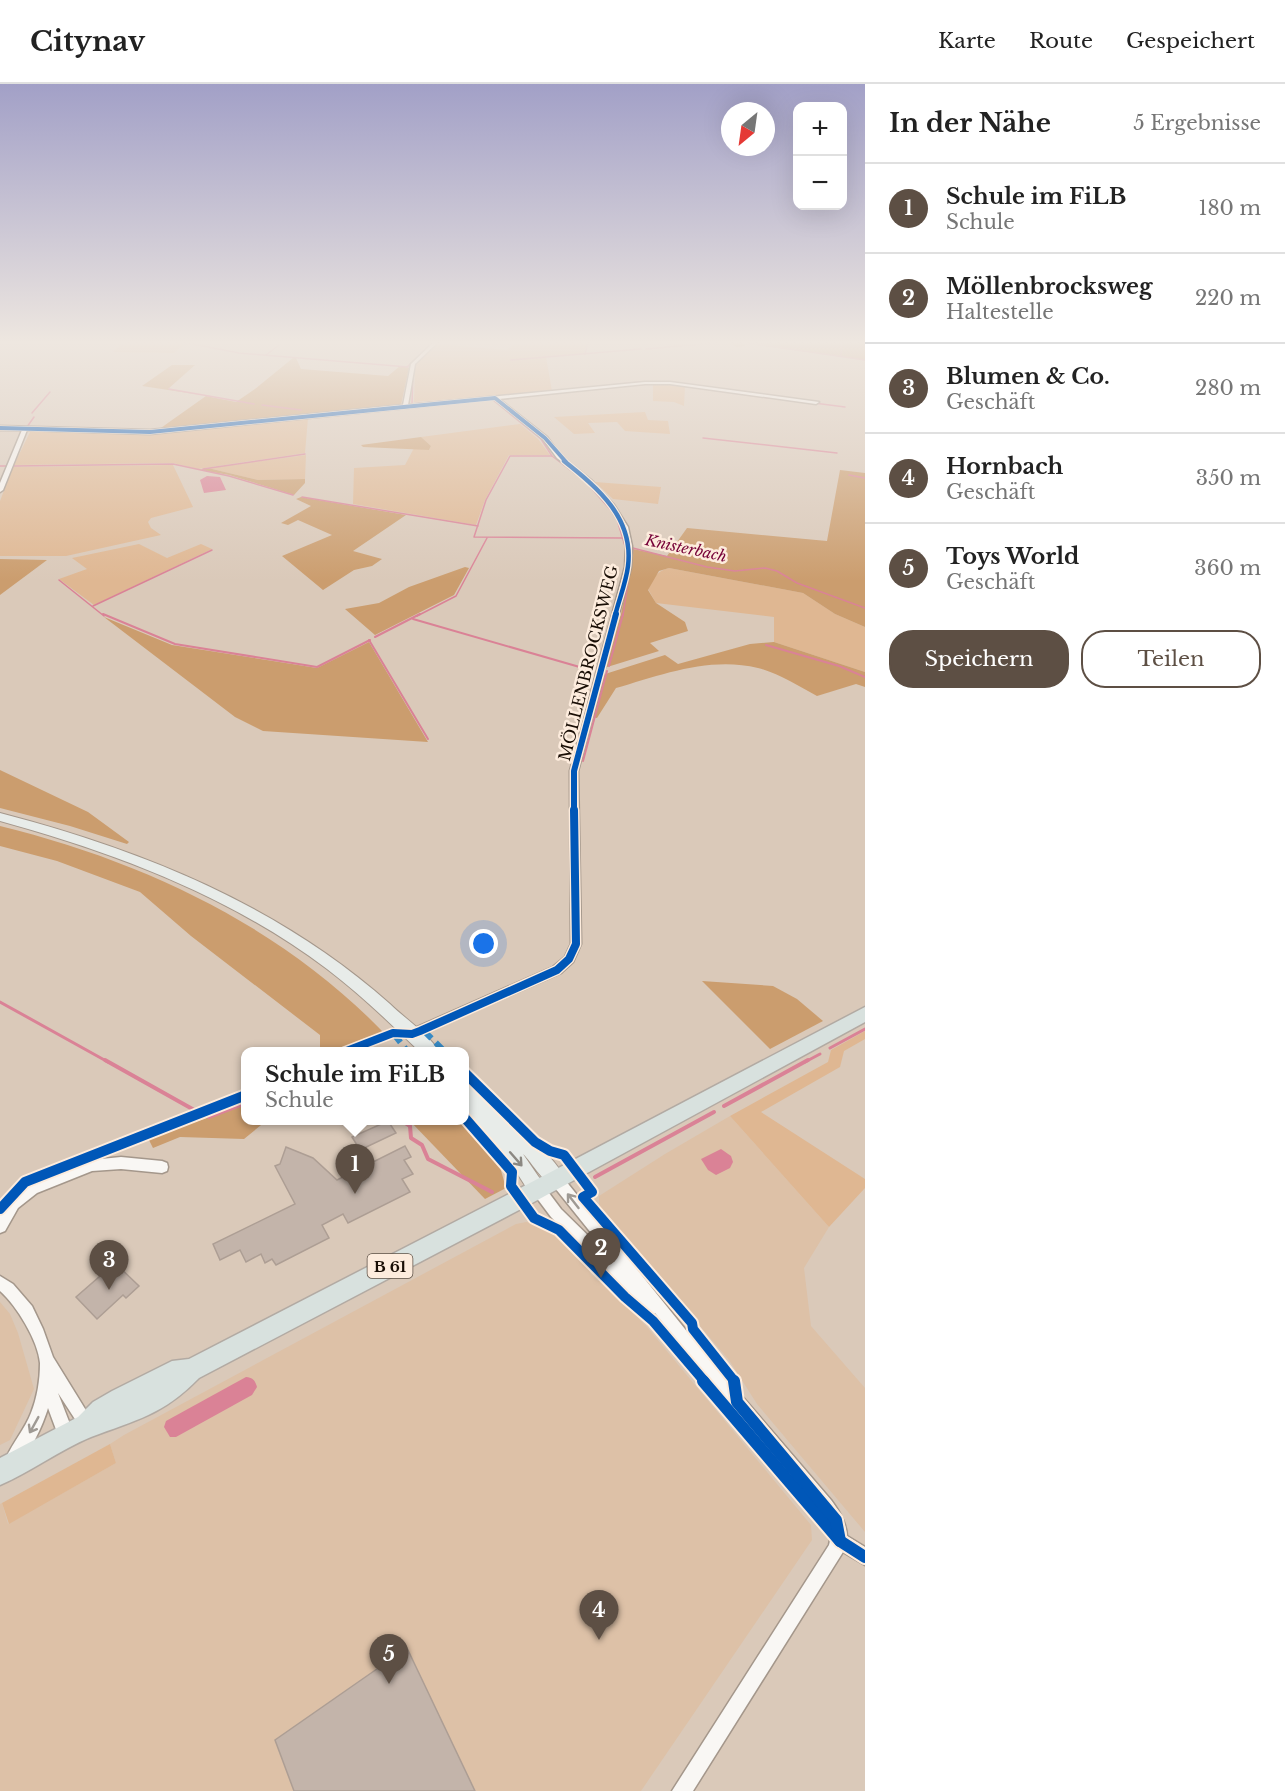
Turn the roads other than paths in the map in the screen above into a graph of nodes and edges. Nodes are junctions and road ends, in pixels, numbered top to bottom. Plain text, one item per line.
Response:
1 (251, 422) edge
2 (525, 422) edge
3 (0, 428) edge
4 (26, 429) junction
5 (0, 490) edge
6 (0, 817) edge
7 (865, 1014) edge
8 (418, 1041) edge
9 (469, 1089) edge
10 (469, 1105) edge
11 (162, 1167) dead end
12 (547, 1184) junction
13 (0, 1227) edge
14 (0, 1283) edge
15 (688, 1344) junction
16 (47, 1361) junction
17 (46, 1380) junction
18 (77, 1431) junction
19 (4, 1469) edge
20 (840, 1541) junction
21 (865, 1557) edge
22 (682, 1791) edge

1 - 4 street
2 - 8 street, MÖLLENBROCKSWEG
3 - 4 street
4 - 5 street
6 - 8 main road
7 - 12 main road, B 61
9 - 12 main road
10 -> 12 main road
11 - 13 street
15 -> 12 street
12 - 15 street
12 - 18 main road, B 61
14 - 16 street
15 - 20 street
16 - 17 street
16 - 18 street
17 - 18 street
17 -> 19 street
18 - 19 main road, B 61
20 - 21 street
20 - 22 street

